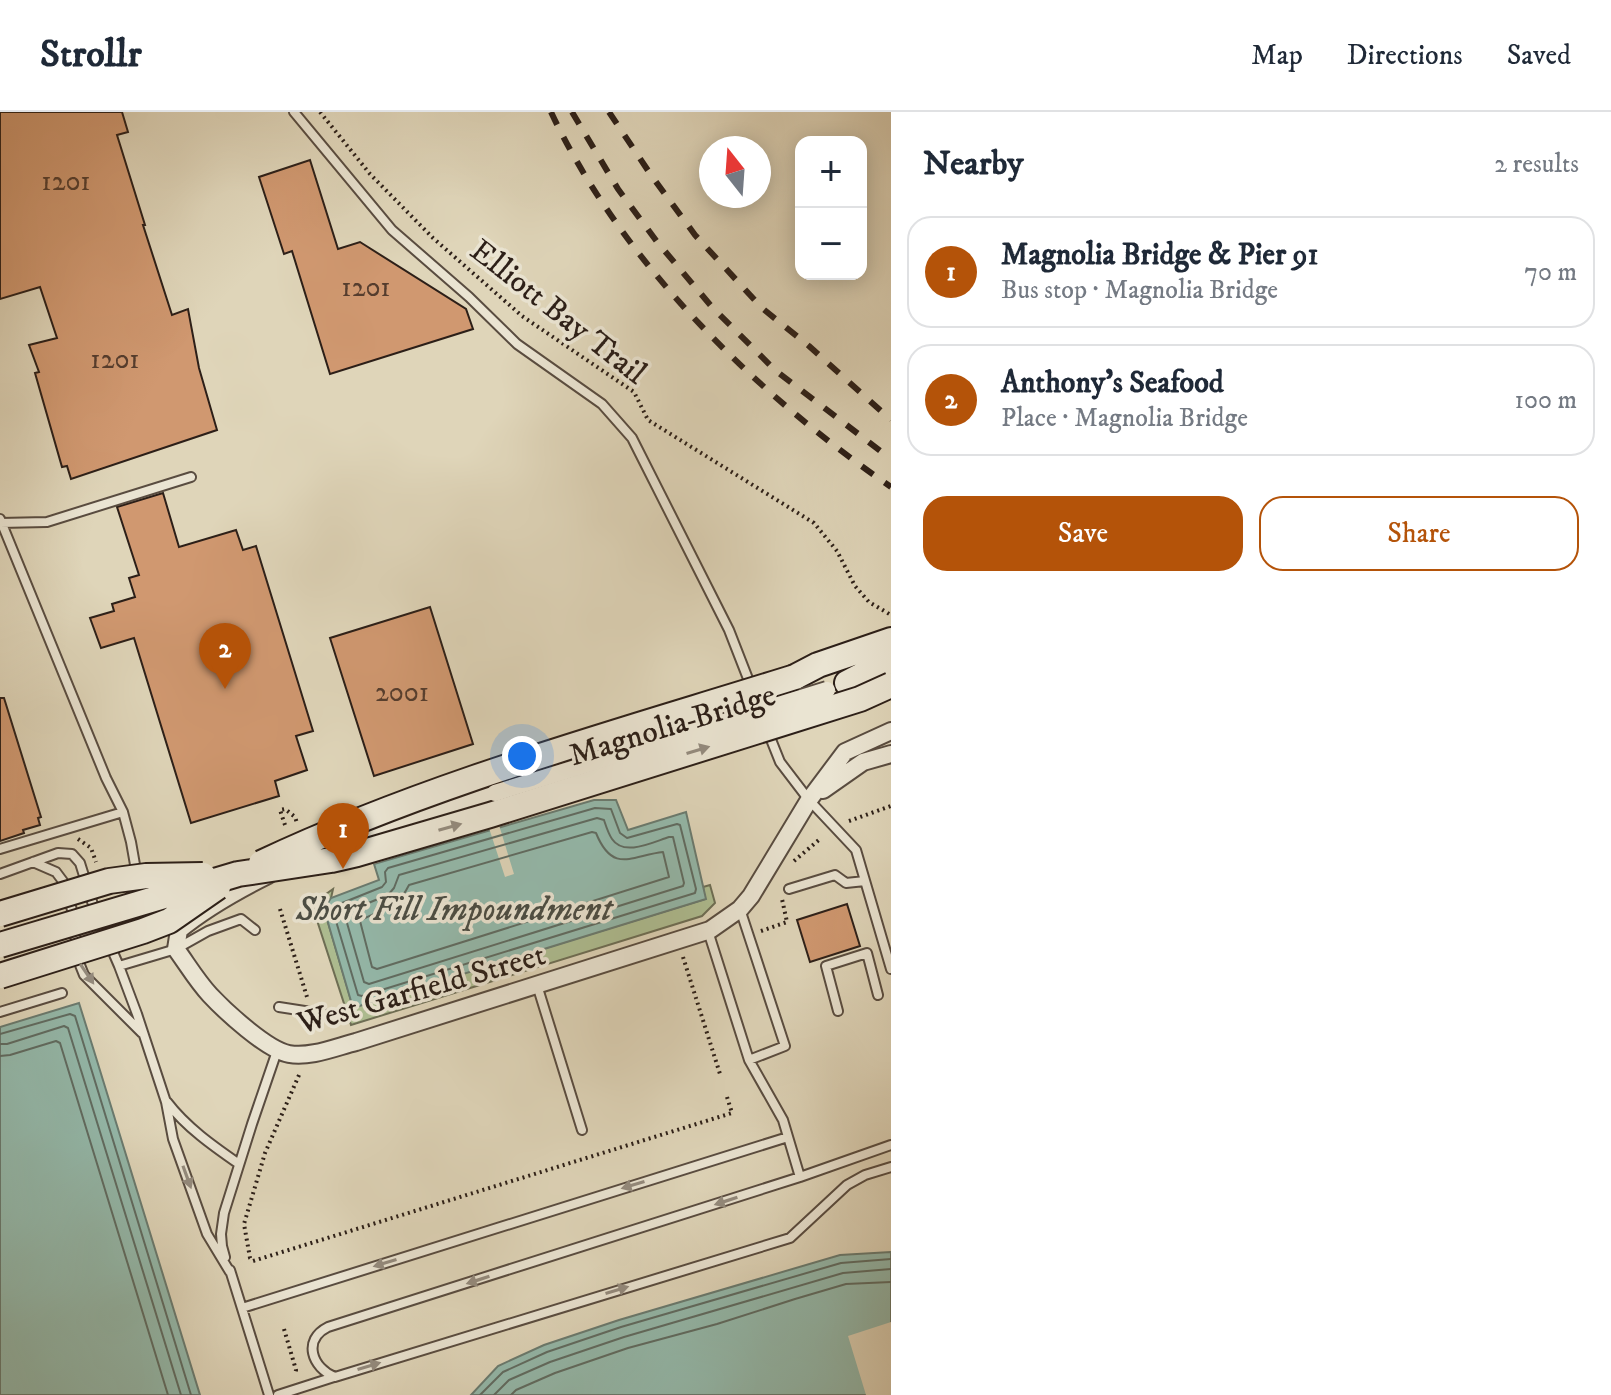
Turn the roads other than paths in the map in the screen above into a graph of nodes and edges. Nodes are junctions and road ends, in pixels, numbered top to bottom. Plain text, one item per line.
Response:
1 (294, 112) edge
2 (191, 477) dead end
3 (0, 522) edge
4 (891, 640) edge
5 (891, 659) edge
6 (891, 674) edge
7 (795, 677) junction
8 (847, 683) junction
9 (891, 685) edge
10 (891, 731) edge
11 (891, 754) edge
12 (809, 800) junction
13 (123, 812) junction
14 (0, 849) edge
15 (33, 862) junction
16 (0, 874) edge
17 (238, 874) junction
18 (865, 881) junction
19 (789, 889) dead end
20 (740, 909) junction
21 (0, 914) edge
22 (255, 930) dead end
23 (708, 931) junction
24 (0, 945) edge
25 (885, 948) junction
26 (176, 949) junction
27 (867, 953) junction
28 (119, 966) junction
29 (891, 969) edge
30 (0, 976) edge
31 (537, 985) junction
32 (62, 993) dead end
33 (878, 995) dead end
34 (279, 1007) dead end
35 (838, 1011) dead end
36 (0, 1012) edge
37 (324, 1014) dead end
38 (144, 1035) junction
39 (277, 1051) junction
40 (749, 1060) junction
41 (166, 1102) junction
42 (582, 1130) dead end
43 (788, 1137) junction
44 (891, 1145) edge
45 (239, 1164) junction
46 (891, 1167) edge
47 (800, 1177) junction
48 (230, 1272) junction
49 (242, 1308) junction
50 (335, 1377) junction
51 (269, 1395) edge
52 (278, 1395) edge

1 - 12 lane
2 - 3 lane
3 - 13 lane
4 - 7 main road, Magnolia Bridge
5 - 7 main road, Magnolia Bridge
5 - 8 main road
6 - 8 main road
7 - 17 main road, Magnolia Bridge, bridge
8 - 26 street, bridge
17 -> 9 main road, Magnolia Bridge, bridge
10 - 12 street, West Garfield Street
11 - 12 street, West Garfield Street
12 - 18 lane
12 - 20 street, West Garfield Street
13 - 14 lane
13 - 26 lane
15 - 16 lane
15 - 28 lane
15 -> 38 lane
17 - 21 main road, bridge
17 - 24 main road, Magnolia Bridge, bridge
17 - 30 main road, bridge
18 - 19 lane
18 - 25 lane
20 - 23 street, West Garfield Street
20 - 40 lane
22 - 26 lane
23 - 31 street, West Garfield Street
23 - 40 lane
25 - 27 lane
25 - 29 lane
26 - 28 lane
26 - 39 street, West Garfield Street
27 - 33 lane
27 - 35 lane
28 - 38 lane
31 - 39 street, West Garfield Street
31 - 42 lane
32 - 36 lane
34 - 37 lane
38 - 41 lane
39 - 45 lane
40 - 43 lane
41 - 45 lane
41 -> 48 lane
43 - 47 lane
43 -> 49 lane
44 - 47 lane
45 - 48 lane
50 -> 46 lane
47 -> 50 lane
48 - 49 lane
49 - 51 lane
50 - 52 lane

